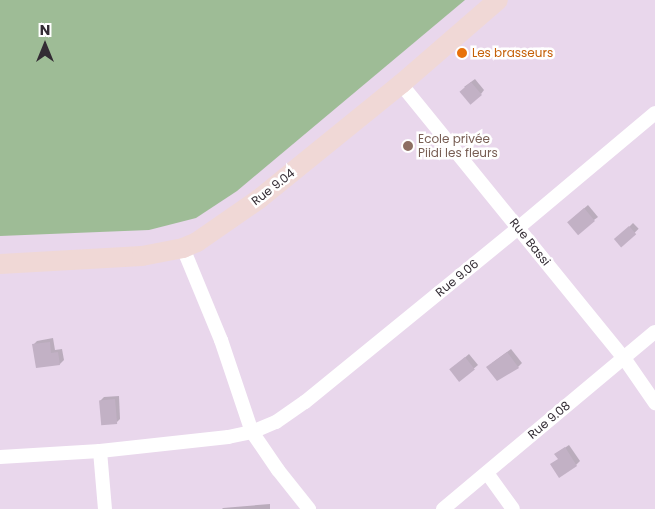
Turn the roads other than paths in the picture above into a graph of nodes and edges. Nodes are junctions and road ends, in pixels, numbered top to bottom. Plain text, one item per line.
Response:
1 (498, 0) edge
2 (401, 84) junction
3 (655, 113) edge
4 (518, 228) junction
5 (183, 248) junction
6 (0, 264) edge
7 (655, 332) edge
8 (624, 358) junction
9 (655, 403) edge
10 (252, 432) junction
11 (100, 451) junction
12 (0, 457) edge
13 (487, 473) junction
14 (105, 509) edge
15 (309, 509) edge
16 (443, 509) edge
17 (513, 509) edge

1 - 2 main road, Rue 9.04
2 - 4 street, Rue Bassi
2 - 5 main road, Rue 9.04
3 - 4 street, Rue 9.06
4 - 8 street, Rue Bassi
4 - 10 street, Rue 9.06
5 - 6 main road, Rue 9.04
5 - 10 street
7 - 8 street, Rue 9.08
8 - 9 street, Rue Bassi
8 - 13 street, Rue 9.08
10 - 11 street, Rue 9.06
10 - 15 street
11 - 12 street, Rue 9.06
11 - 14 street
13 - 16 street, Rue 9.08
13 - 17 street

